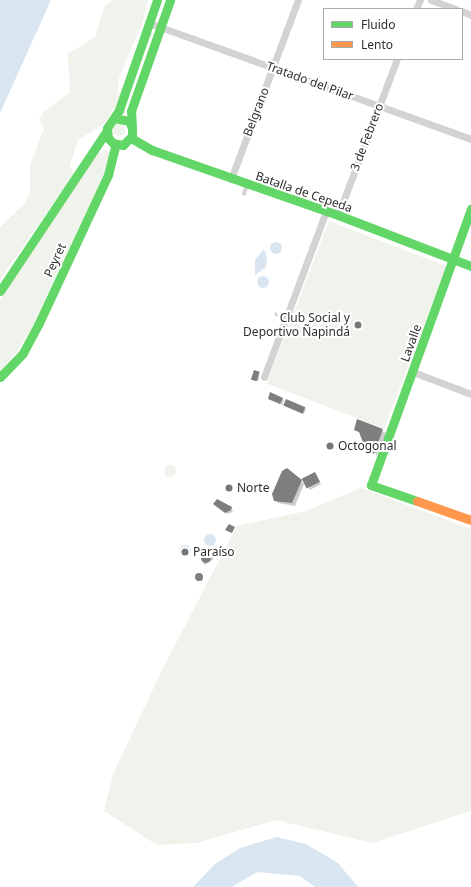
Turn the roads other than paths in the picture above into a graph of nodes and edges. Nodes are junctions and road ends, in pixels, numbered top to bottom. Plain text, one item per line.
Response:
1 (157, 0) edge
2 (170, 0) edge
3 (298, 0) edge
4 (431, 0) edge
5 (453, 8) edge
6 (150, 23) junction
7 (160, 26) junction
8 (397, 60) edge
9 (273, 67) junction
10 (379, 107) junction
11 (114, 118) junction
12 (106, 132) junction
13 (131, 133) junction
14 (471, 140) edge
15 (116, 144) junction
16 (231, 179) junction
17 (247, 185) junction
18 (244, 194) dead end
19 (471, 209) edge
20 (326, 211) junction
21 (338, 215) junction
22 (454, 260) junction
23 (471, 266) edge
24 (0, 290) edge
25 (414, 372) junction
26 (0, 377) edge
27 (264, 377) dead end
28 (471, 394) edge
29 (471, 520) edge

1 - 6 street
2 - 7 street
3 - 9 street, Belgrano
4 - 5 street
6 - 7 street, Tratado del Pilar
6 - 11 street
7 - 9 street, Tratado del Pilar
7 - 13 street
8 - 10 street, 3 de Febrero
9 - 10 street, Tratado del Pilar
9 - 16 street, Belgrano
10 - 14 street, Tratado del Pilar
10 - 21 street, 3 de Febrero
11 - 12 street
11 - 13 street
12 - 15 street
12 - 24 street
13 - 15 street
13 - 16 street, Batalla de Cepeda
15 - 26 street, Peyret
16 - 17 street, Batalla de Cepeda
17 - 18 lane
17 - 20 street, Batalla de Cepeda
19 - 22 street, Lavalle
20 - 21 street, Batalla de Cepeda
20 - 27 street
21 - 22 street, Batalla de Cepeda
22 - 23 street, Batalla de Cepeda
22 - 25 street, Lavalle
25 - 28 street
25 - 29 street, Lavalle

